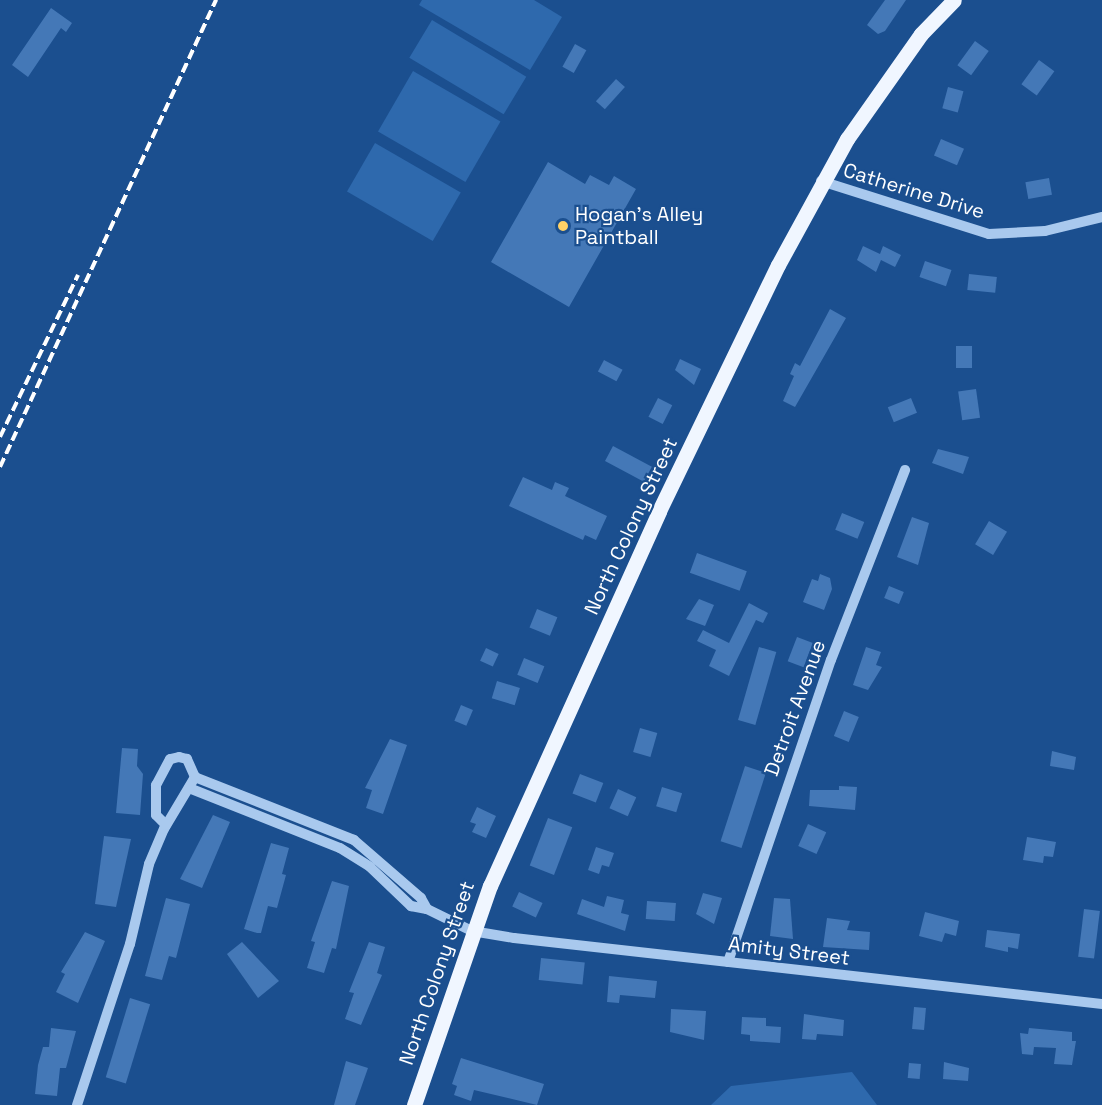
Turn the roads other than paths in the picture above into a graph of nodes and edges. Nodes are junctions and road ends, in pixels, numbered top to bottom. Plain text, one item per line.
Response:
1 (954, 0) edge
2 (821, 181) junction
3 (1102, 217) edge
4 (905, 470) dead end
5 (195, 777) junction
6 (189, 788) junction
7 (166, 825) junction
8 (328, 829) junction
9 (319, 839) junction
10 (427, 909) junction
11 (472, 931) junction
12 (728, 962) junction
13 (1102, 1004) edge
14 (76, 1105) edge
15 (414, 1105) edge

1 - 2 main road, North Colony Street
2 - 3 street, Catherine Drive
2 - 11 main road, North Colony Street
4 - 12 street, Detroit Avenue
5 - 6 street
5 - 7 street
5 - 8 street
6 - 7 street
6 - 9 street, Amity Street
7 - 14 street
8 - 9 street
8 - 10 street
9 - 10 street, Amity Street
10 - 11 street, Amity Street
11 - 12 street, Amity Street
11 - 15 main road, North Colony Street
12 - 13 street, Amity Street

